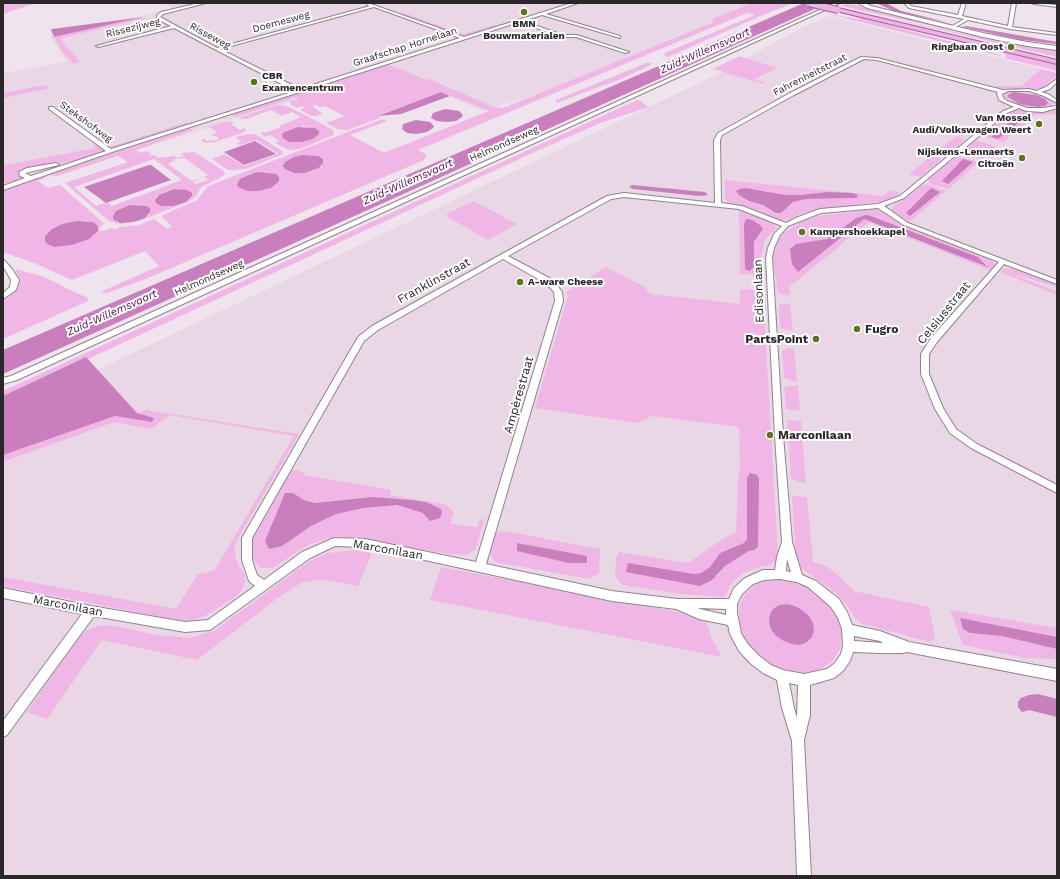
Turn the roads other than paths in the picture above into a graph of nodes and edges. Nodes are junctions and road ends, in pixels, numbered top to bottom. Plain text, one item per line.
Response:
1 (204, 3) edge
2 (365, 3) edge
3 (576, 3) edge
4 (810, 3) edge
5 (817, 3) edge
6 (861, 3) edge
7 (906, 3) edge
8 (957, 3) edge
9 (963, 3) edge
10 (1014, 3) edge
11 (1034, 3) edge
12 (374, 6) junction
13 (1057, 6) edge
14 (838, 7) edge
15 (542, 14) junction
16 (961, 17) junction
17 (967, 19) junction
18 (519, 21) junction
19 (173, 27) junction
20 (953, 27) junction
21 (1010, 28) junction
22 (594, 30) junction
23 (1057, 34) edge
24 (576, 36) junction
25 (463, 38) junction
26 (619, 38) dead end
27 (98, 46) dead end
28 (1057, 48) edge
29 (216, 49) junction
30 (626, 52) dead end
31 (1057, 61) edge
32 (1057, 80) edge
33 (1048, 88) junction
34 (300, 90) junction
35 (1001, 92) junction
36 (1037, 92) junction
37 (1046, 95) junction
38 (1057, 102) edge
39 (1010, 104) junction
40 (1017, 107) junction
41 (51, 108) dead end
42 (1056, 108) edge
43 (1005, 112) junction
44 (110, 151) junction
45 (81, 161) junction
46 (30, 178) junction
47 (3, 187) edge
48 (718, 205) junction
49 (879, 206) junction
50 (786, 225) junction
51 (503, 256) junction
52 (1003, 261) junction
53 (4, 263) edge
54 (1057, 282) edge
55 (3, 297) edge
56 (3, 381) edge
57 (1057, 489) edge
58 (787, 542) junction
59 (480, 568) junction
60 (780, 574) junction
61 (798, 578) junction
62 (263, 585) junction
63 (3, 593) edge
64 (677, 604) junction
65 (732, 604) junction
66 (91, 611) junction
67 (732, 621) junction
68 (848, 629) junction
69 (849, 646) junction
70 (909, 648) junction
71 (1057, 675) edge
72 (782, 676) junction
73 (804, 680) junction
74 (3, 731) edge
75 (798, 741) junction
76 (804, 876) edge

1 - 19 street, Risseweg
2 - 12 street
3 - 15 street, Graafschap Hornelaan
4 - 14 main road, bridge
5 - 14 main road, bridge
6 - 20 street
7 - 16 street
8 - 9 street
9 - 16 street
10 - 21 street
11 - 13 street
12 - 25 street
12 - 29 street, Doemesweg
14 - 31 main road
14 - 56 street, Helmondseweg
15 - 18 street, Graafschap Hornelaan
15 - 22 street
16 - 17 street
17 - 20 street
17 - 21 street
18 - 24 street
18 - 25 street, Graafschap Hornelaan
19 - 27 street, Rissezijweg
19 - 29 street, Risseweg
20 - 28 street
21 - 23 street
22 - 24 street
22 - 26 street
24 - 30 street
25 - 34 street, Graafschap Hornelaan
29 - 34 street, Risseweg
32 - 33 street
33 - 36 street
33 - 37 street
34 - 44 street, Graafschap Hornelaan
35 - 36 street
35 - 39 street
35 - 48 street, Fahrenheitstraat
36 - 37 street
37 - 38 street
39 - 40 street
39 - 43 street, Edisonlaan
40 - 42 street
40 - 43 street, Edisonlaan
41 - 44 street, Stekshofweg
43 - 49 street, Edisonlaan
44 - 45 street, Graafschap Hornelaan
45 - 46 street, Graafschap Hornelaan
45 - 46 street, Graafschap Hornelaan
46 - 47 street, Graafschap Hornelaan
48 - 50 street, Franklinstraat
48 - 51 street, Franklinstraat
49 - 50 street, Edisonlaan
49 - 52 street
50 - 58 street, Edisonlaan
51 - 59 street, Ampèrestraat
51 - 62 street, Franklinstraat
52 - 54 street
52 - 57 street, Celsiusstraat
53 - 55 street
58 - 60 street, Edisonlaan
58 - 61 street, Edisonlaan
59 - 62 street, Marconilaan
59 - 64 street, Marconilaan
60 - 61 street
60 - 65 street
61 - 68 street
62 - 66 street, Marconilaan
63 - 66 street, Marconilaan
64 - 65 street, Marconilaan
64 - 67 street, Marconilaan
65 - 67 street
66 - 74 street
67 - 72 street
68 - 69 street
68 - 70 street
69 - 70 street
69 - 73 street
70 - 71 street
72 - 73 street
72 - 75 street
73 - 75 street
75 - 76 street

